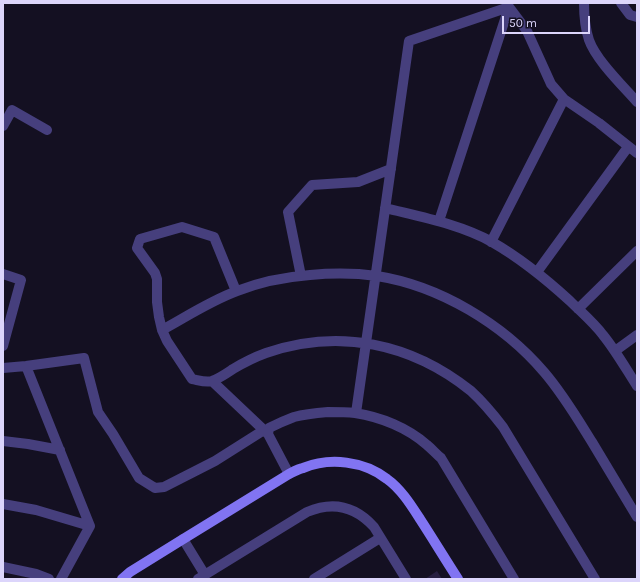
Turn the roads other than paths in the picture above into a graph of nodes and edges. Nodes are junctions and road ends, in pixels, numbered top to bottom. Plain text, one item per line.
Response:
1 (584, 3) edge
2 (621, 3) edge
3 (509, 7) junction
4 (637, 17) edge
5 (564, 99) junction
6 (637, 102) edge
7 (3, 126) edge
8 (47, 130) dead end
9 (628, 147) junction
10 (637, 153) edge
11 (391, 169) junction
12 (385, 208) junction
13 (438, 221) junction
14 (491, 242) junction
15 (637, 251) edge
16 (536, 272) junction
17 (3, 274) edge
18 (301, 276) junction
19 (376, 276) junction
20 (236, 291) junction
21 (578, 309) junction
22 (162, 330) junction
23 (637, 335) edge
24 (366, 343) junction
25 (3, 346) edge
26 (614, 351) junction
27 (26, 366) junction
28 (3, 368) edge
29 (212, 381) junction
30 (637, 386) edge
31 (356, 413) junction
32 (266, 432) junction
33 (3, 441) edge
34 (60, 450) junction
35 (289, 474) junction
36 (3, 504) edge
37 (637, 517) edge
38 (90, 526) junction
39 (380, 538) junction
40 (183, 539) junction
41 (3, 567) edge
42 (201, 577) edge
43 (49, 579) edge
44 (61, 579) edge
45 (122, 579) edge
46 (314, 579) edge
47 (406, 579) edge
48 (458, 579) edge
49 (514, 579) edge
50 (595, 579) edge

1 - 6 street
2 - 4 street
3 - 5 street
3 - 11 street
3 - 13 street
5 - 9 street
5 - 14 street
7 - 8 street
9 - 10 street
9 - 16 street
11 - 12 street
11 - 18 street
12 - 13 street
12 - 19 street
13 - 14 street
14 - 16 street
15 - 21 street
16 - 21 street
17 - 25 street
18 - 19 street
18 - 20 street
19 - 24 street
19 - 37 street
20 - 22 street
20 - 22 street
21 - 26 street
22 - 29 street
23 - 26 street
24 - 29 street
24 - 31 street
24 - 50 street
26 - 30 street
27 - 28 street
27 - 32 street
27 - 34 street
29 - 32 street
31 - 32 street
31 - 49 street
32 - 35 street
33 - 34 street
34 - 38 street
35 - 40 street
35 - 48 street
36 - 38 street
38 - 44 street
39 - 42 street
39 - 46 street
39 - 47 street
40 - 42 street
40 - 45 street
41 - 43 street

